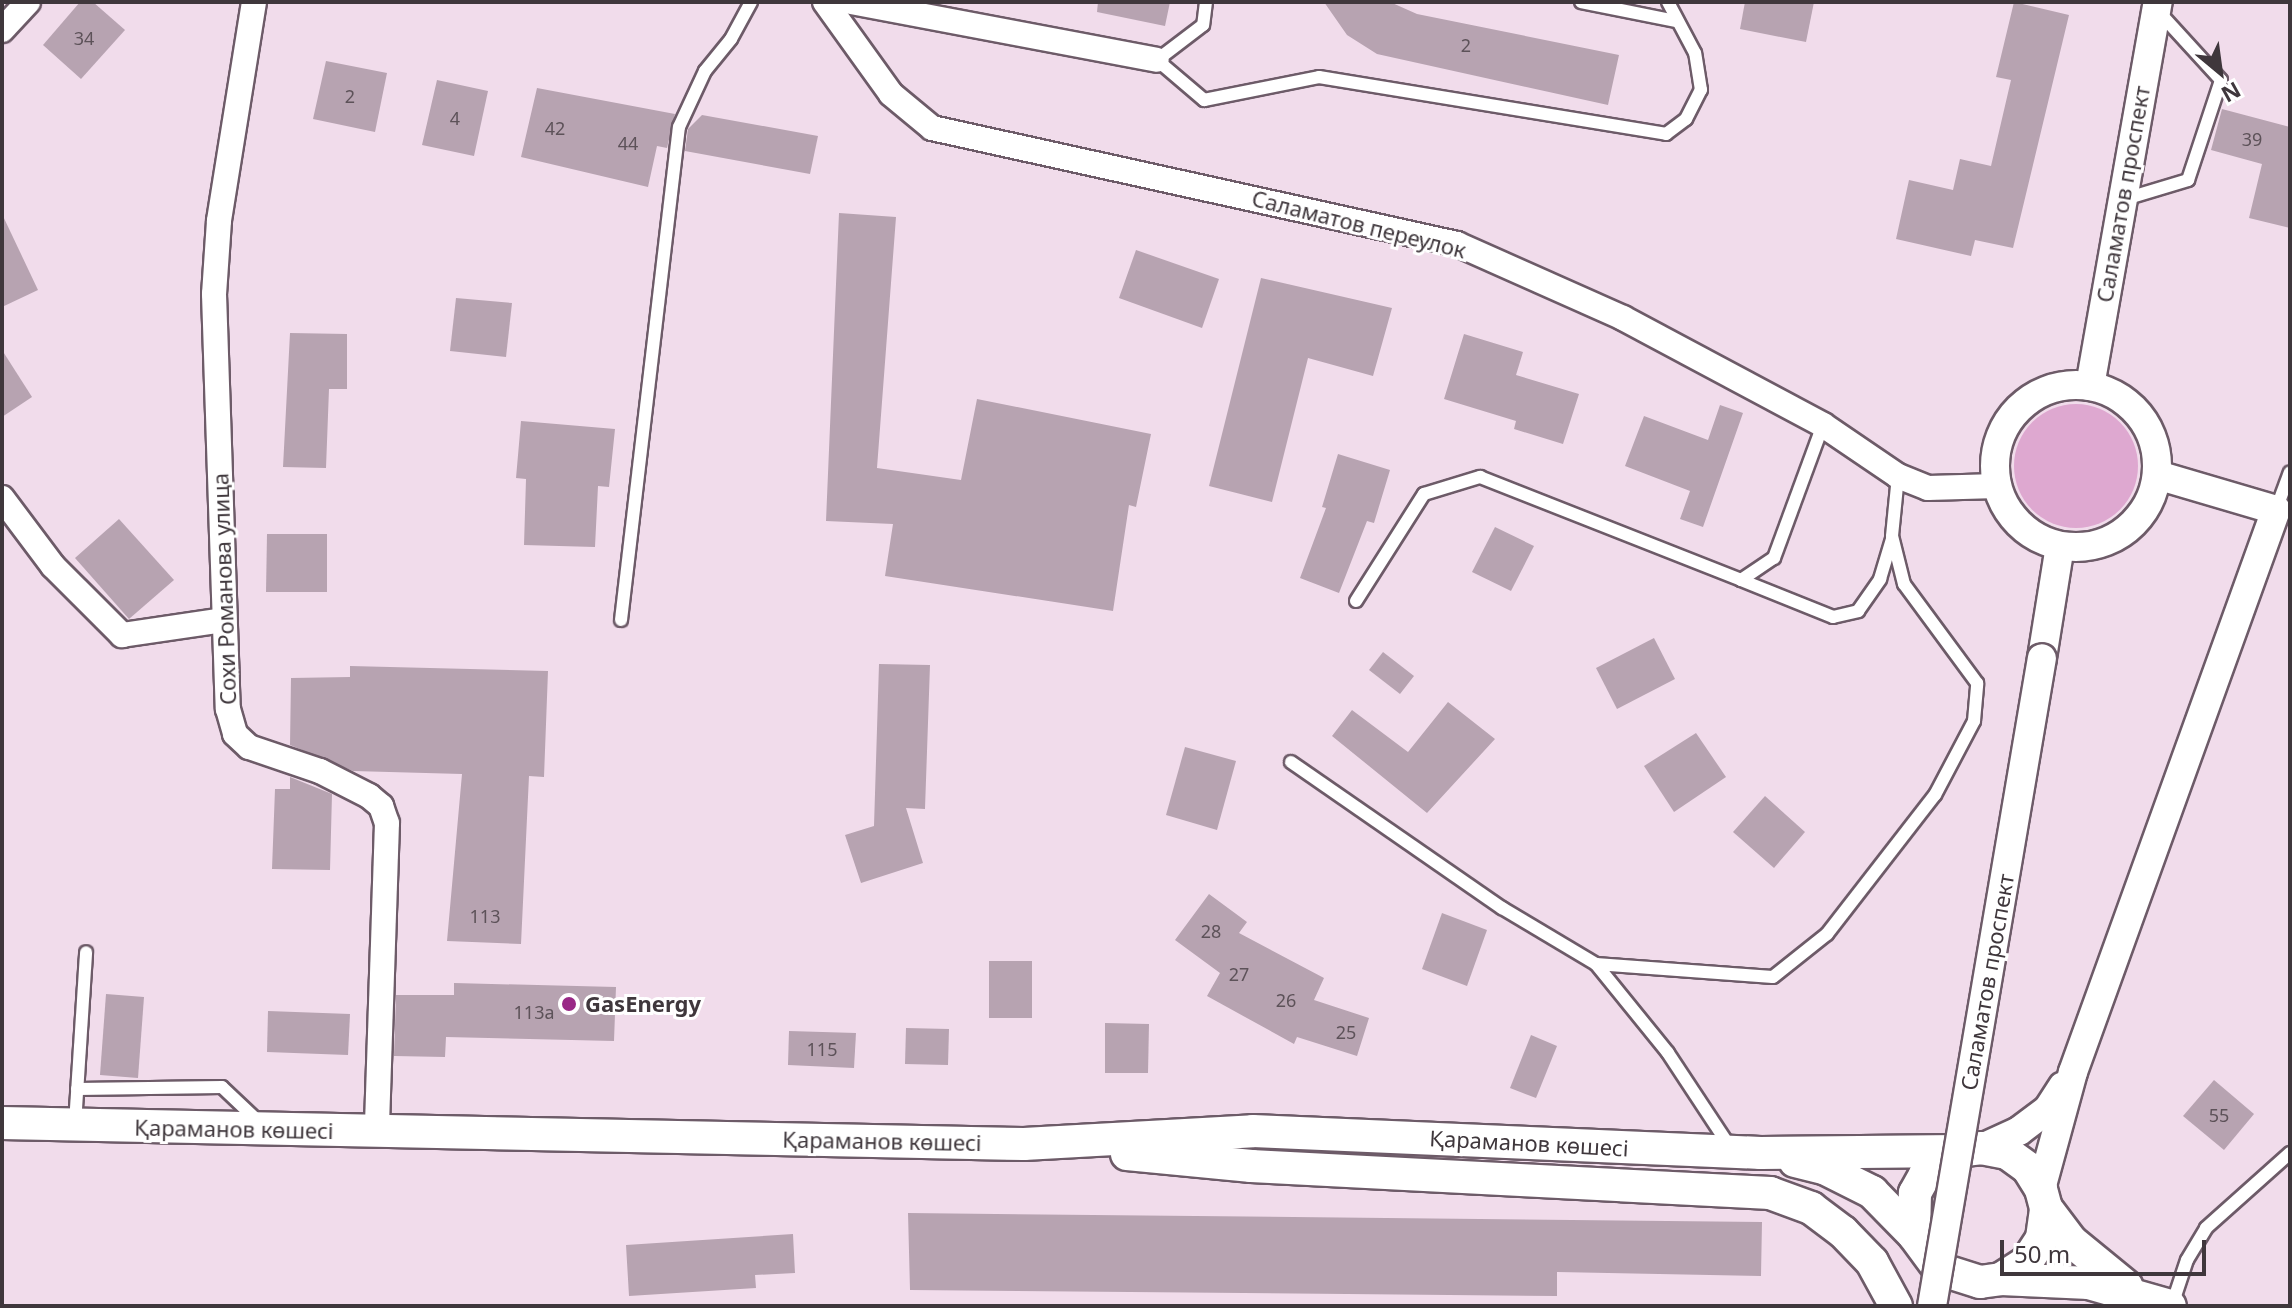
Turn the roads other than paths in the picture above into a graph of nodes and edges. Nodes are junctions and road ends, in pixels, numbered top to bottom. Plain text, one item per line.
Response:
1 (28, 2) edge
2 (254, 2) edge
3 (751, 2) edge
4 (825, 2) edge
5 (851, 2) edge
6 (1206, 2) edge
7 (1581, 2) edge
8 (1668, 2) edge
9 (2157, 6) edge
10 (1675, 21) junction
11 (2, 30) edge
12 (1157, 60) junction
13 (2122, 200) junction
14 (2090, 386) junction
15 (1823, 425) junction
16 (2290, 472) edge
17 (2157, 475) junction
18 (1898, 476) junction
19 (1997, 486) junction
20 (2, 498) edge
21 (2276, 510) junction
22 (1892, 536) junction
23 (2060, 546) junction
24 (1741, 580) junction
25 (1356, 601) dead end
26 (223, 620) junction
27 (621, 620) dead end
28 (1291, 762) dead end
29 (86, 952) dead end
30 (1596, 964) junction
31 (2073, 1072) junction
32 (77, 1089) junction
33 (2, 1123) edge
34 (74, 1127) junction
35 (267, 1129) junction
36 (377, 1130) junction
37 (1024, 1144) junction
38 (1970, 1149) junction
39 (1747, 1153) junction
40 (2290, 1153) edge
41 (2044, 1199) junction
42 (1914, 1235) junction
43 (2001, 1279) junction
44 (2140, 1295) junction
45 (1896, 1306) edge
46 (1932, 1306) edge
47 (2171, 1306) edge

1 - 11 street
2 - 26 street, Сохи Романова улица
3 - 27 lane
4 - 15 street, Саламатов переулок
5 - 12 street
6 - 12 lane
7 - 10 lane
8 - 10 lane
9 - 13 street, Саламатов проспект
9 - 13 lane
10 - 12 lane
13 - 14 street, Саламатов проспект
14 - 17 street
14 - 19 street
15 - 18 street, Саламатов переулок
15 - 24 lane
16 - 21 lane
17 - 21 street
17 - 23 street
18 - 19 street, Саламатов переулок
18 - 22 lane
19 - 23 street
20 - 26 street
21 - 31 street
22 - 24 lane
22 - 30 lane
23 - 46 street, Саламатов проспект, bridge
24 - 25 lane
26 - 36 street, Сохи Романова улица
28 - 30 lane
29 - 32 lane
30 - 39 lane
31 - 38 street
31 - 41 street
32 - 34 lane
32 - 35 lane
33 - 34 main road, Қараманов көшесі
34 - 35 main road, Қараманов көшесі
35 - 36 main road, Қараманов көшесі
36 - 37 main road, Қараманов көшесі
37 - 39 main road, Қараманов көшесі
37 - 45 main road
38 - 39 main road
38 - 41 main road
38 - 42 main road
39 - 42 main road
40 - 47 lane
41 - 43 main road
41 - 44 main road
42 - 43 main road
43 - 44 main road
44 - 47 main road

